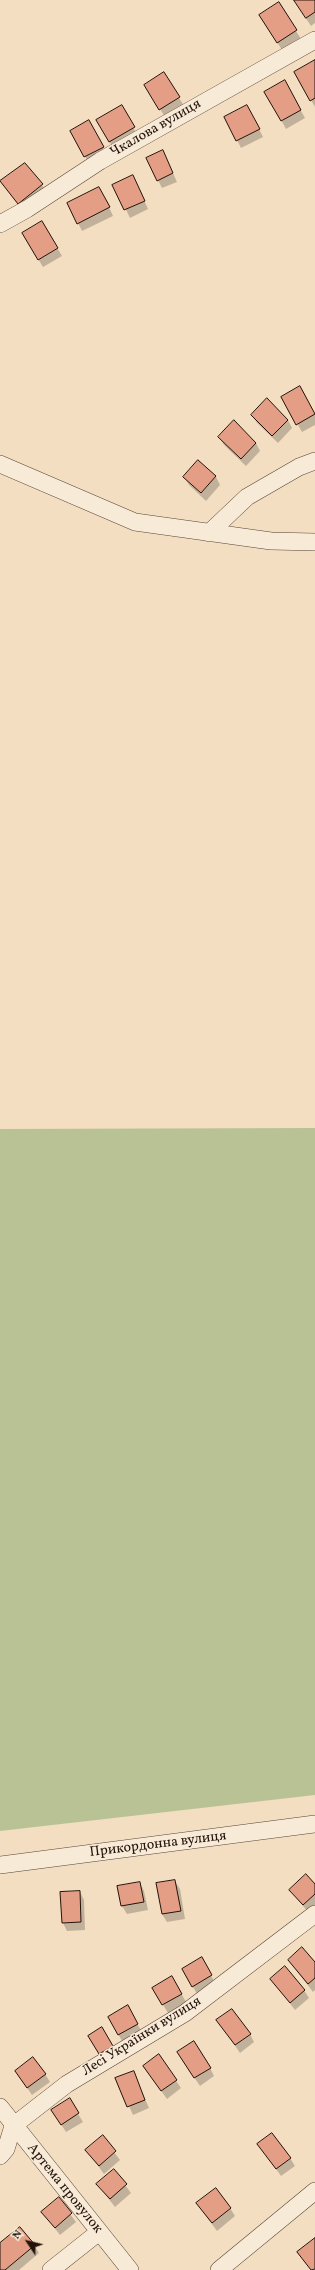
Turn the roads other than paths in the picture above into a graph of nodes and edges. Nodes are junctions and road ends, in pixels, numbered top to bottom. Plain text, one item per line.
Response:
1 (315, 40) edge
2 (0, 224) edge
3 (315, 461) edge
4 (0, 464) edge
5 (209, 533) junction
6 (315, 542) edge
7 (315, 1824) edge
8 (0, 1865) edge
9 (315, 1914) edge
10 (0, 2108) edge
11 (7, 2126) edge
12 (0, 2156) edge
13 (315, 2191) edge
14 (99, 2232) junction
15 (51, 2270) edge
16 (130, 2270) edge
17 (219, 2270) edge

1 - 2 street, Чкалова вулиця
3 - 5 street
4 - 5 street
5 - 6 street
7 - 8 street, Прикордонна вулиця
9 - 11 street, Лесі Українки вулиця
10 - 11 street, Артема провулок
11 - 12 street
11 - 14 street, Артема провулок
13 - 17 street
14 - 15 street
14 - 16 street, Артема провулок

